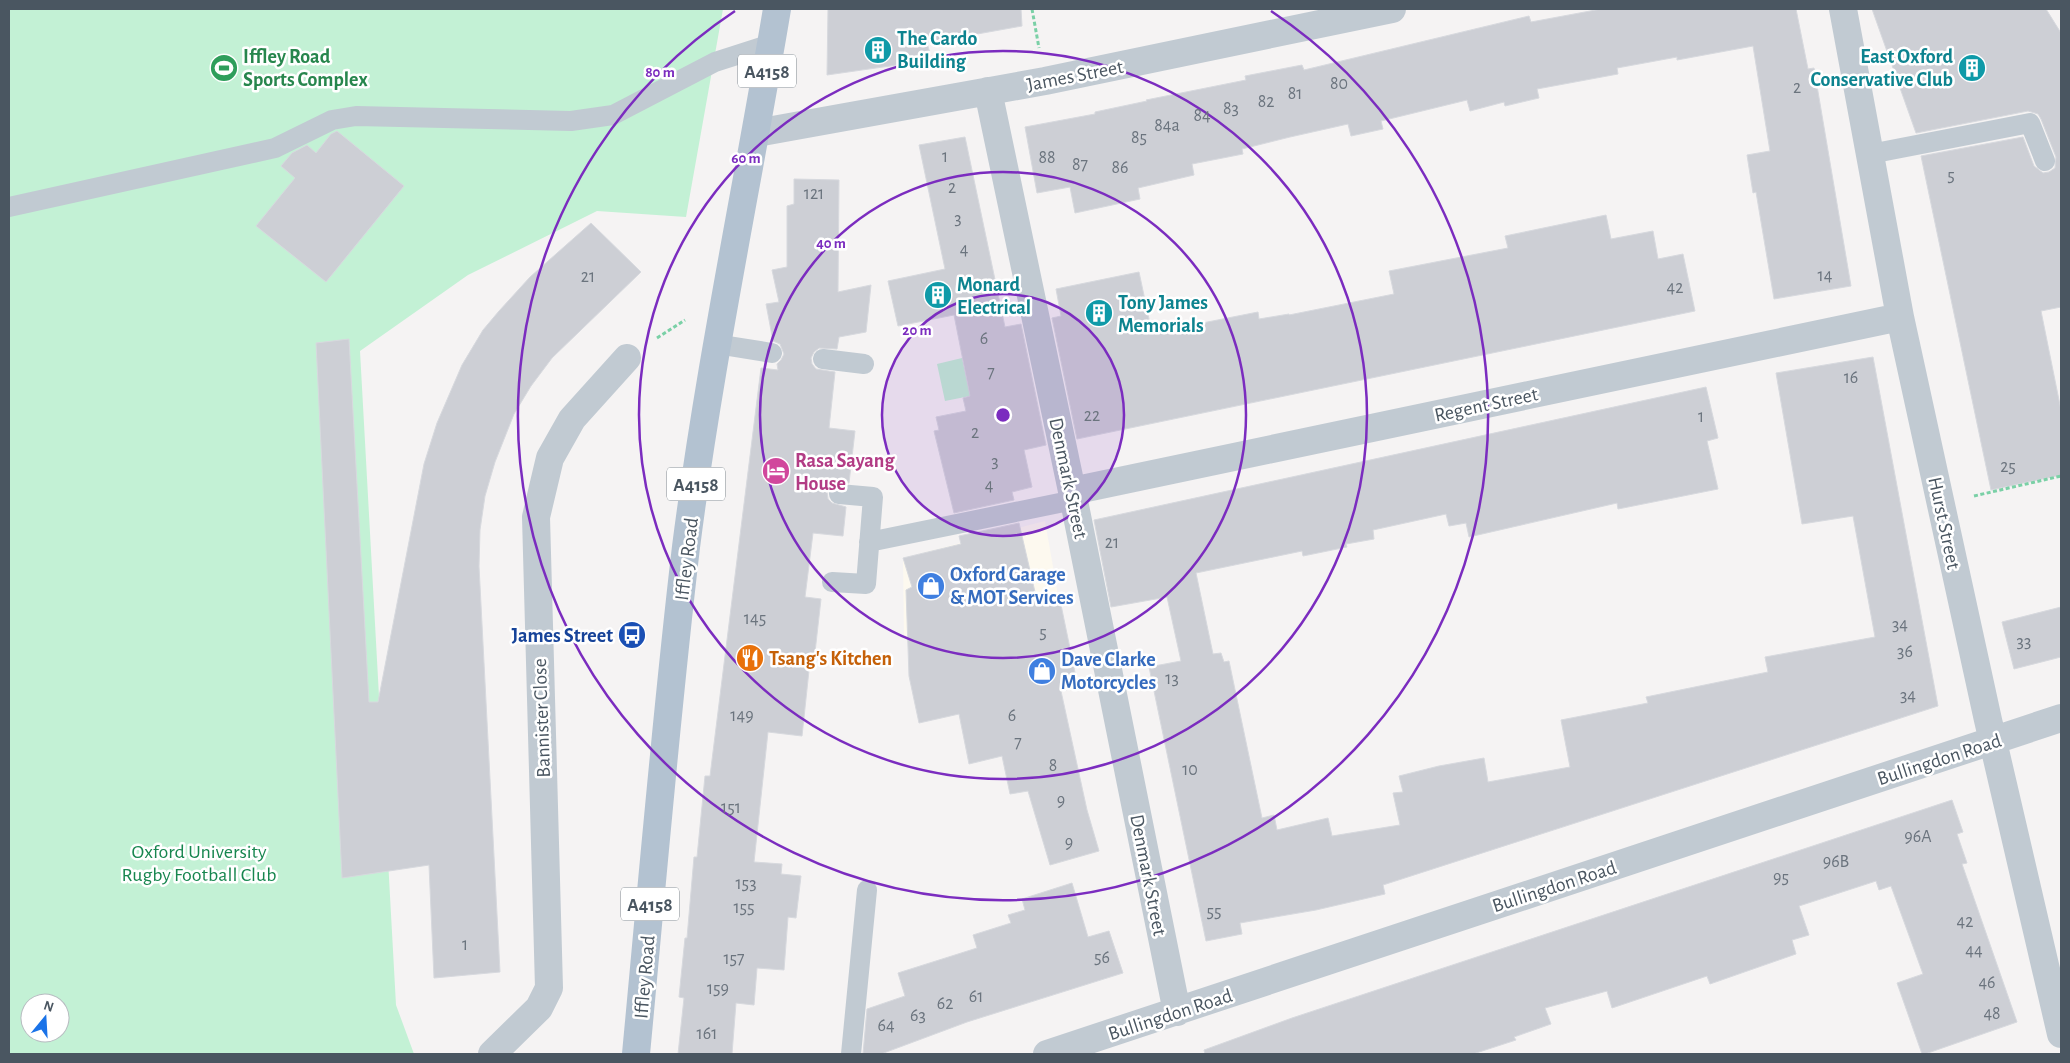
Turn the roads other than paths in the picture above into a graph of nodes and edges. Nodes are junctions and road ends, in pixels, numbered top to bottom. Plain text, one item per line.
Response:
1 (777, 9) edge
2 (1392, 9) edge
3 (1843, 9) edge
4 (771, 44) junction
5 (988, 91) junction
6 (756, 133) junction
7 (1870, 154) junction
8 (2044, 161) dead end
9 (9, 207) edge
10 (1900, 317) junction
11 (716, 344) junction
12 (772, 353) dead end
13 (627, 358) dead end
14 (823, 359) dead end
15 (864, 364) dead end
16 (839, 494) dead end
17 (1073, 496) junction
18 (869, 542) junction
19 (832, 582) dead end
20 (2061, 718) edge
21 (1992, 740) junction
22 (867, 890) dead end
23 (1177, 1012) junction
24 (2061, 1034) edge
25 (492, 1054) edge
26 (636, 1054) edge
27 (851, 1054) edge
28 (1047, 1054) edge

1 - 4 main road, Iffley Road / A4158
2 - 5 street, James Street
3 - 7 street, Hurst Street
4 - 6 main road, Iffley Road / A4158
4 - 9 lane
5 - 6 street, James Street
5 - 17 street, Denmark Street
6 - 11 main road, Iffley Road / A4158
7 - 8 lane
7 - 10 street, Hurst Street
10 - 17 street, Regent Street
10 - 21 street, Hurst Street
11 - 12 lane
11 - 26 main road, Iffley Road / A4158
13 - 25 street, Bannister Close
14 - 15 lane
16 - 18 lane
17 - 18 lane
17 - 23 street, Denmark Street
18 - 19 lane
20 - 21 street, Bullingdon Road
21 - 23 street, Bullingdon Road
21 - 24 street, Hurst Street
22 - 27 lane
23 - 28 street, Bullingdon Road

